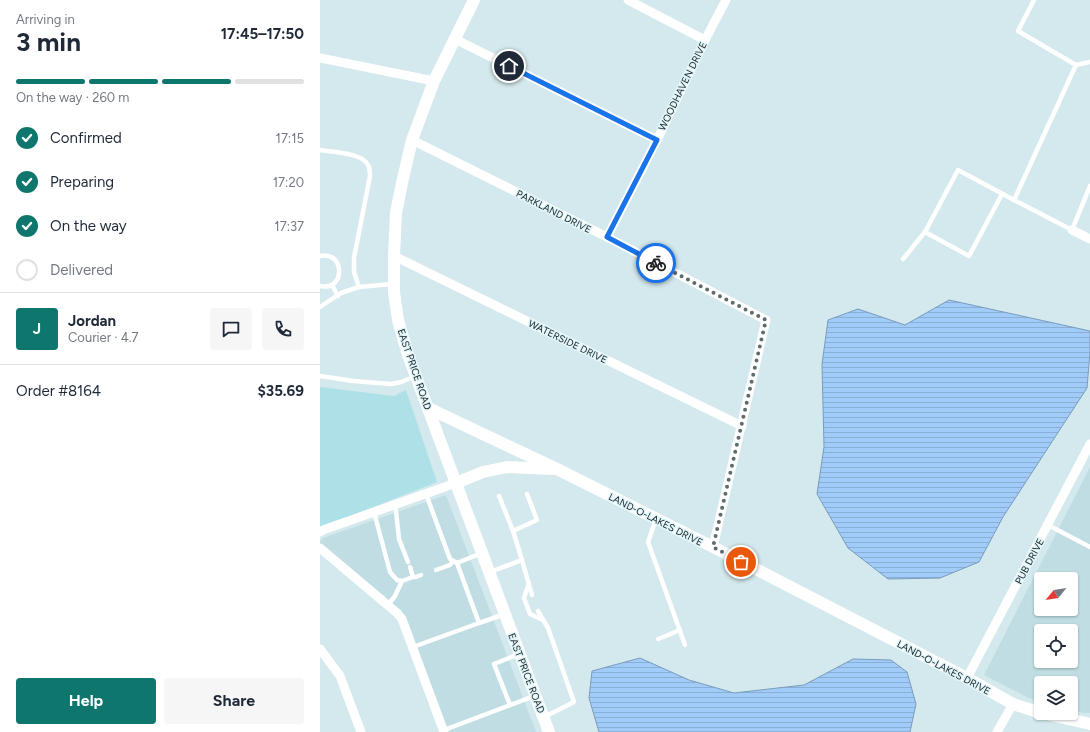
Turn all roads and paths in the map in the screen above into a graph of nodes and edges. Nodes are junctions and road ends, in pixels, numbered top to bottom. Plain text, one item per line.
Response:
1 (474, 0) edge
2 (628, 0) edge
3 (726, 0) edge
4 (1034, 0) edge
5 (455, 39) junction
6 (705, 40) junction
7 (320, 58) edge
8 (1090, 62) edge
9 (1076, 65) junction
10 (434, 81) junction
11 (412, 140) junction
12 (657, 140) junction
13 (320, 150) edge
14 (1090, 186) edge
15 (1002, 194) junction
16 (1014, 200) junction
17 (1072, 230) junction
18 (925, 232) junction
19 (607, 237) junction
20 (1090, 240) edge
21 (320, 256) edge
22 (394, 256) junction
23 (903, 259) dead end
24 (332, 284) junction
25 (394, 284) junction
26 (320, 286) edge
27 (359, 287) junction
28 (338, 296) junction
29 (320, 307) edge
30 (320, 376) edge
31 (416, 376) junction
32 (428, 408) junction
33 (742, 426) junction
34 (1090, 444) edge
35 (557, 469) junction
36 (456, 483) junction
37 (426, 494) junction
38 (527, 494) dead end
39 (499, 496) dead end
40 (394, 505) junction
41 (374, 512) junction
42 (656, 519) junction
43 (1048, 524) junction
44 (513, 531) junction
45 (320, 532) edge
46 (713, 547) junction
47 (1090, 547) edge
48 (320, 548) edge
49 (482, 553) junction
50 (522, 560) junction
51 (408, 562) dead end
52 (455, 562) junction
53 (410, 567) dead end
54 (436, 570) dead end
55 (489, 572) junction
56 (421, 575) dead end
57 (413, 576) junction
58 (402, 581) junction
59 (529, 583) junction
60 (532, 595) dead end
61 (388, 605) junction
62 (538, 611) dead end
63 (505, 614) junction
64 (544, 620) junction
65 (479, 623) junction
66 (680, 630) junction
67 (658, 639) dead end
68 (685, 645) dead end
69 (413, 647) junction
70 (320, 649) edge
71 (520, 654) junction
72 (967, 678) junction
73 (535, 695) junction
74 (1013, 704) junction
75 (510, 705) junction
76 (1034, 711) edge
77 (544, 717) junction
78 (1070, 720) edge
79 (1090, 725) edge
80 (444, 731) edge
81 (361, 732) edge
82 (549, 732) edge
83 (997, 732) edge

1 - 5 street, EAST PRICE ROAD
2 - 6 street
3 - 6 street, WOODHAVEN DRIVE
4 - 9 lane
5 - 10 street, EAST PRICE ROAD
5 - 12 street
6 - 12 street, WOODHAVEN DRIVE
7 - 10 street
8 - 9 lane
9 - 16 lane
10 - 11 street, EAST PRICE ROAD
11 - 19 street, PARKLAND DRIVE
11 - 22 street, EAST PRICE ROAD
12 - 19 street, WOODHAVEN DRIVE
13 - 27 lane
14 - 17 lane
15 - 16 lane
15 - 18 lane
15 - 18 lane
16 - 17 lane
17 - 20 street
18 - 23 lane
19 - 33 street, PARKLAND DRIVE
21 - 24 lane
22 - 25 street, EAST PRICE ROAD
22 - 33 street, WATERSIDE DRIVE
24 - 26 lane
24 - 28 lane
25 - 27 lane
25 - 31 street, EAST PRICE ROAD
27 - 28 lane
28 - 29 lane
30 - 31 lane
31 - 32 street, EAST PRICE ROAD
32 - 35 street
32 - 36 street, EAST PRICE ROAD
33 - 46 street, PARKLAND DRIVE
34 - 43 street, PUB DRIVE
35 - 36 street, LAND-O-LAKES DRIVE
35 - 42 street, LAND-O-LAKES DRIVE
36 - 37 street, LAND-O-LAKES DRIVE
36 - 49 street, EAST PRICE ROAD
37 - 40 street, LAND-O-LAKES DRIVE
37 - 52 lane
38 - 44 lane
39 - 44 lane
40 - 41 street, LAND-O-LAKES DRIVE
40 - 51 lane
41 - 45 street, LAND-O-LAKES DRIVE
41 - 58 lane
42 - 46 street, LAND-O-LAKES DRIVE
42 - 66 lane
43 - 47 lane
43 - 72 street, PUB DRIVE
44 - 50 lane
46 - 72 street, LAND-O-LAKES DRIVE
48 - 61 street
49 - 52 lane
49 - 55 street, EAST PRICE ROAD
50 - 55 lane
50 - 59 lane
52 - 54 lane
52 - 65 lane
53 - 57 lane
55 - 63 street, EAST PRICE ROAD
56 - 57 lane
57 - 58 lane
58 - 61 lane
59 - 60 lane
59 - 64 lane
61 - 69 street
62 - 64 lane
63 - 65 lane
63 - 71 street, EAST PRICE ROAD
64 - 77 lane
65 - 69 lane
66 - 67 lane
66 - 68 lane
69 - 80 street
70 - 81 street
71 - 73 street, EAST PRICE ROAD
71 - 75 lane
72 - 74 street, LAND-O-LAKES DRIVE
73 - 75 lane
73 - 77 street, EAST PRICE ROAD
74 - 76 street, LAND-O-LAKES DRIVE
74 - 83 street
75 - 80 lane
77 - 82 street, EAST PRICE ROAD
78 - 79 street, LAND-O-LAKES DRIVE

